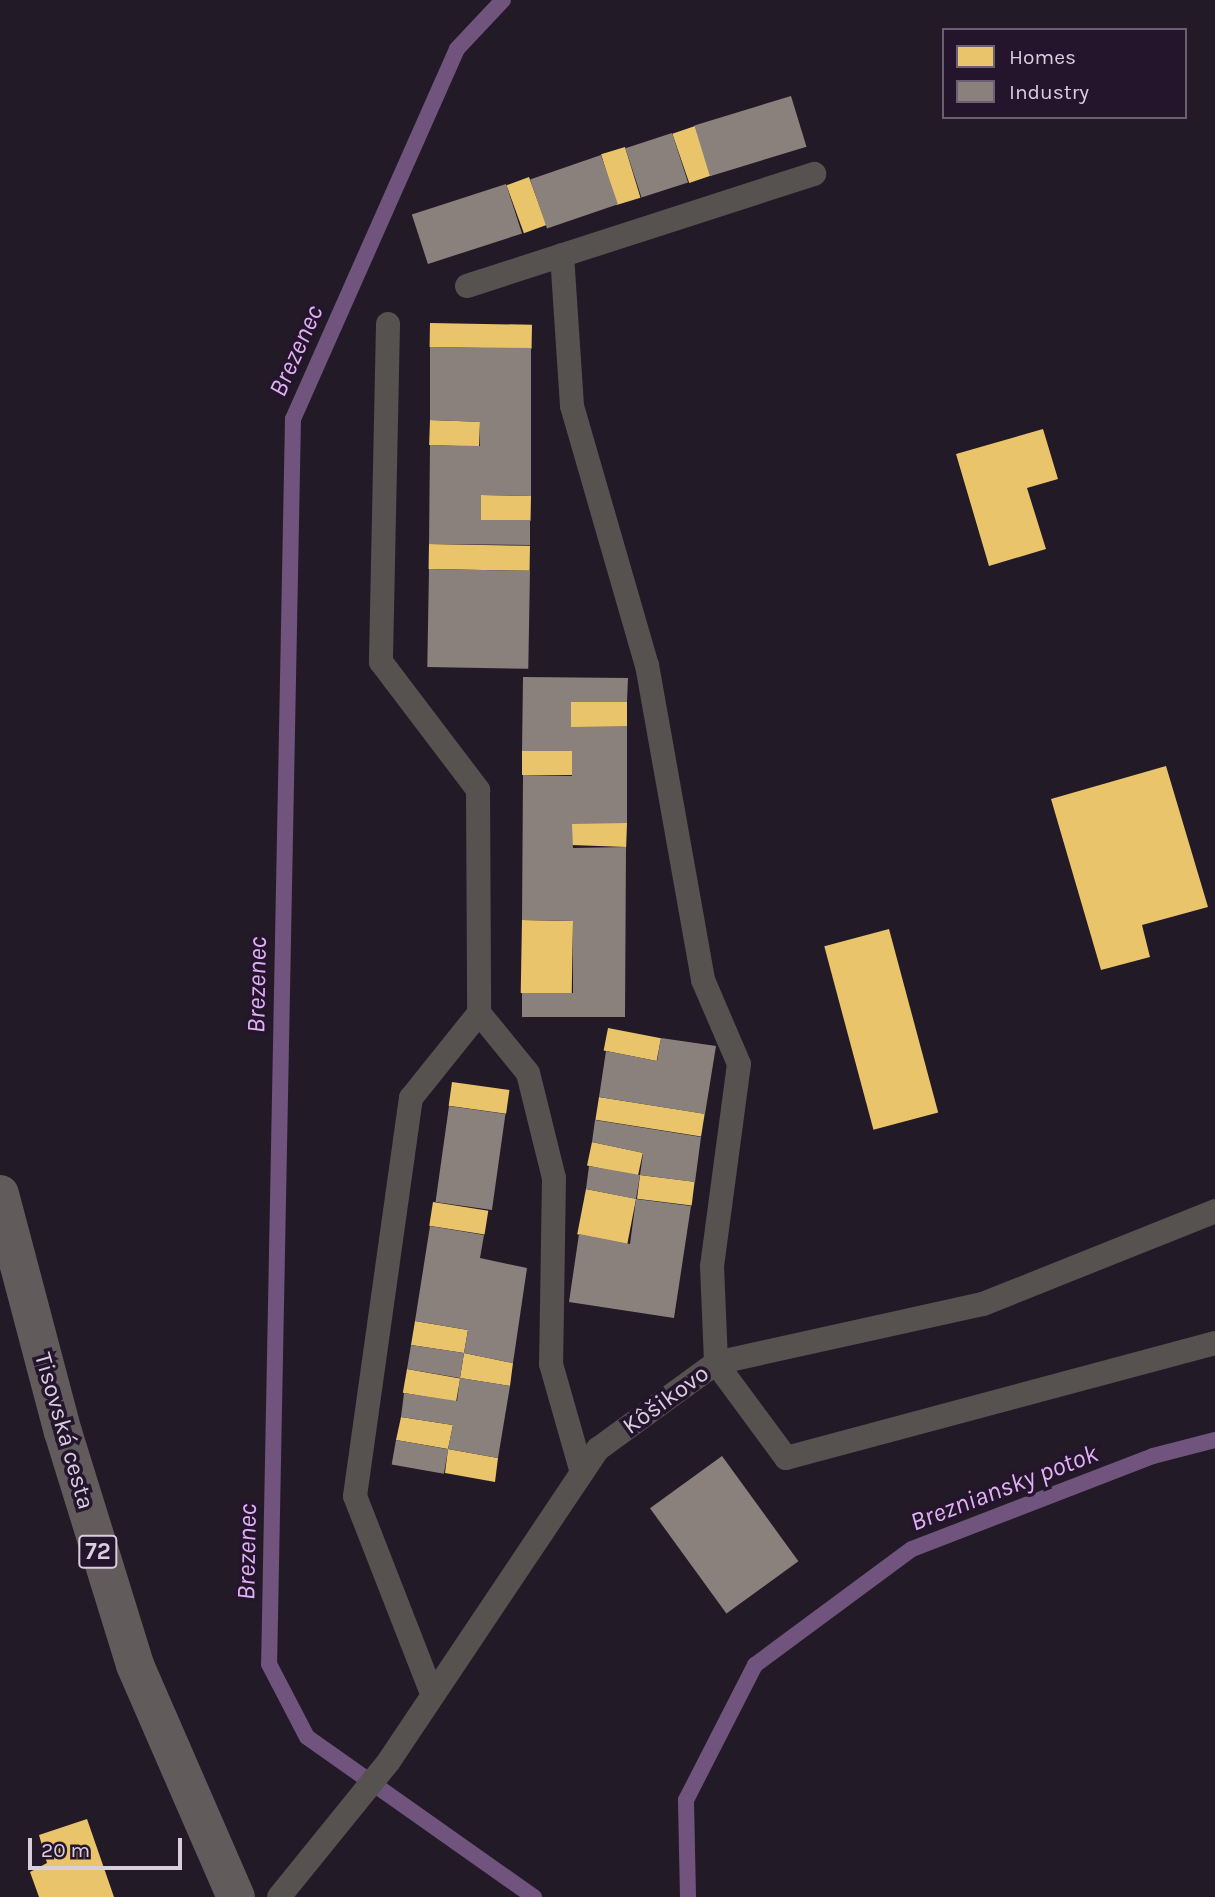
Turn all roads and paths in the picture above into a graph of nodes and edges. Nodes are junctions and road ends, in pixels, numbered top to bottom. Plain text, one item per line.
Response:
1 (814, 174) dead end
2 (562, 255) junction
3 (467, 286) dead end
4 (387, 324) dead end
5 (479, 1013) junction
6 (0, 1194) edge
7 (1215, 1211) edge
8 (1215, 1343) edge
9 (716, 1363) junction
10 (582, 1473) junction
11 (431, 1691) junction
12 (236, 1897) edge
13 (279, 1897) edge

1 - 2 lane
2 - 3 lane
2 - 9 lane
4 - 5 lane
5 - 10 lane
5 - 11 lane
6 - 12 main road, Tisovská cesta / 72
7 - 9 lane, Kôšikovo
8 - 9 lane
9 - 10 lane, Kôšikovo
10 - 11 lane, Kôšikovo
11 - 13 lane, Kôšikovo

